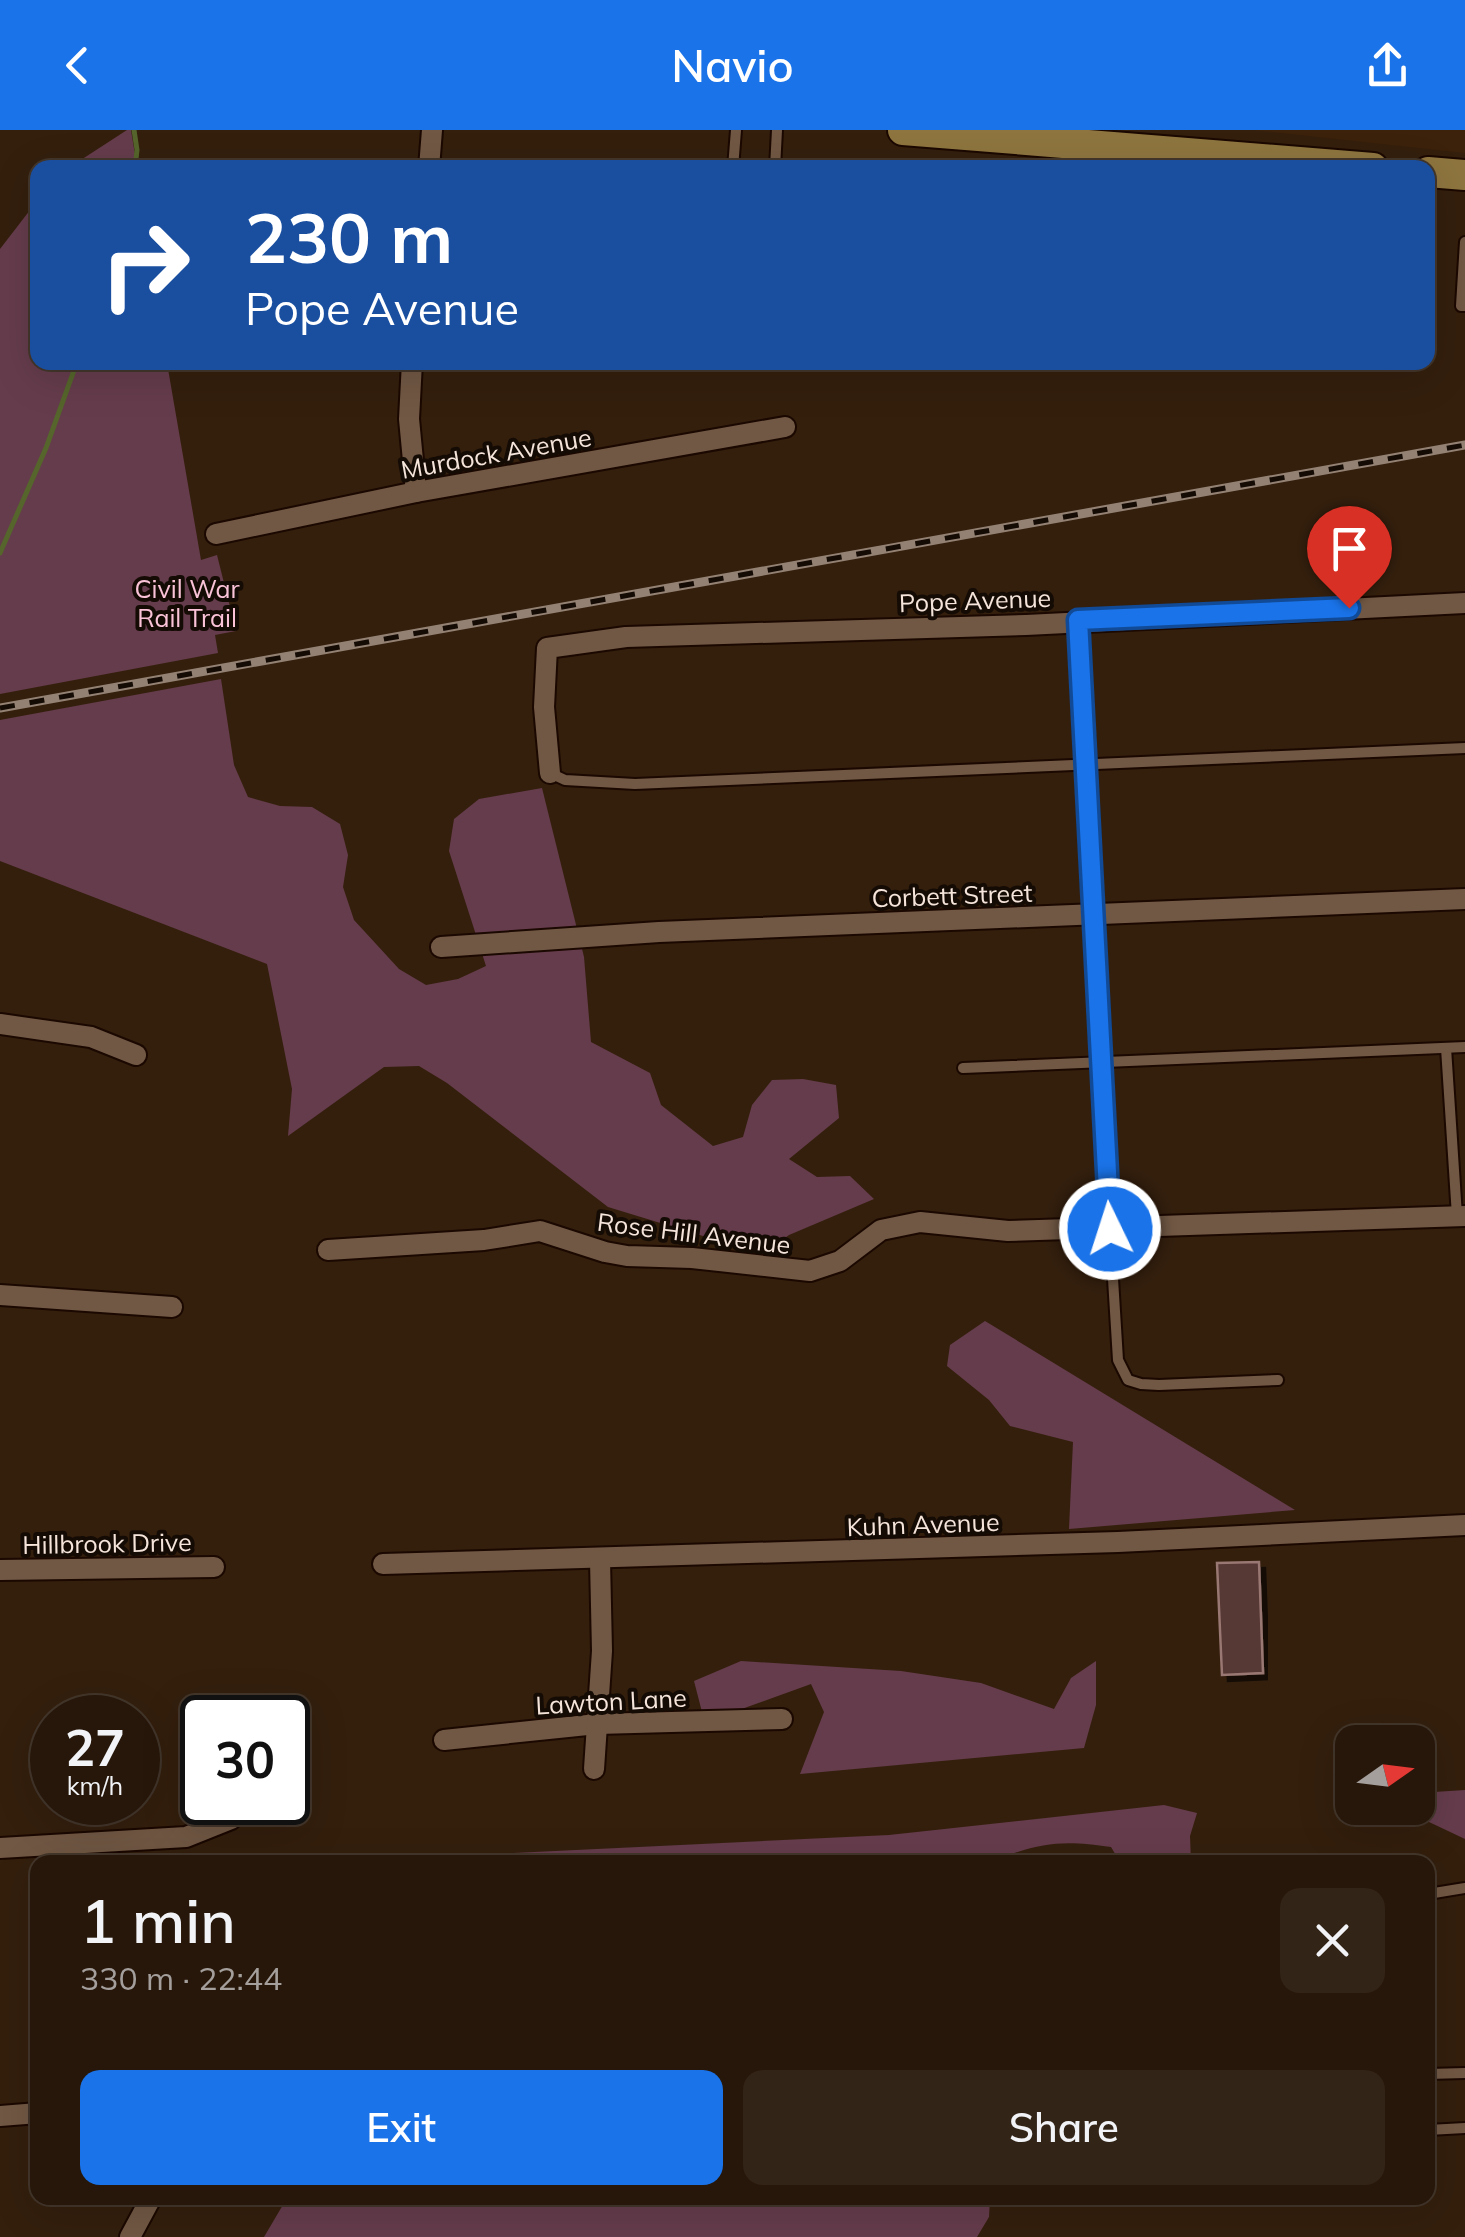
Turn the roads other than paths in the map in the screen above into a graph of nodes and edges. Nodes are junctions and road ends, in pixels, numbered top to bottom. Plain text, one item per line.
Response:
1 (432, 130) edge
2 (736, 130) edge
3 (777, 130) edge
4 (904, 130) edge
5 (430, 160) edge
6 (734, 160) edge
7 (775, 160) edge
8 (1273, 160) edge
9 (1435, 173) edge
10 (1465, 175) edge
11 (1465, 242) edge
12 (1465, 306) edge
13 (412, 370) edge
14 (786, 428) dead end
15 (416, 492) junction
16 (216, 534) dead end
17 (1465, 603) edge
18 (1078, 620) junction
19 (1465, 748) edge
20 (1087, 765) junction
21 (550, 773) joint
22 (1465, 899) edge
23 (1094, 914) junction
24 (441, 947) dead end
25 (0, 1024) edge
26 (1465, 1047) edge
27 (1446, 1048) junction
28 (136, 1055) dead end
29 (1098, 1062) junction
30 (962, 1068) dead end
31 (1461, 1216) edge
32 (1110, 1229) junction
33 (328, 1250) dead end
34 (0, 1295) edge
35 (172, 1306) dead end
36 (1278, 1380) dead end
37 (1465, 1524) edge
38 (600, 1560) junction
39 (383, 1564) dead end
40 (214, 1567) dead end
41 (0, 1570) edge
42 (782, 1720) dead end
43 (597, 1724) junction
44 (444, 1740) dead end
45 (594, 1768) dead end
46 (216, 1825) edge
47 (0, 1848) edge
48 (1465, 1888) edge
49 (1435, 1893) edge
50 (1465, 2073) edge
51 (1435, 2074) edge
52 (30, 2114) edge
53 (0, 2116) edge
54 (1465, 2128) edge
55 (1435, 2130) edge
56 (147, 2205) edge
57 (130, 2237) edge

1 - 5 street
2 - 6 lane
3 - 7 lane
4 - 8 main road
9 - 10 main road
11 - 12 lane
13 - 15 street
14 - 15 street, Murdock Avenue
15 - 16 street, Murdock Avenue
17 - 18 street, Pope Avenue
18 - 20 street
18 - 21 street, Pope Avenue
19 - 20 lane
20 - 21 lane
20 - 23 street
22 - 23 street, Corbett Street
23 - 24 street, Corbett Street
23 - 29 street
25 - 28 street
26 - 27 lane
27 - 29 lane
27 - 31 lane
29 - 30 lane
29 - 32 street
31 - 32 street, Rose Hill Avenue
32 - 33 street, Rose Hill Avenue
32 - 36 lane
34 - 35 street
37 - 38 street, Kuhn Avenue
38 - 39 street, Kuhn Avenue
38 - 43 street
40 - 41 street, Hillbrook Drive
42 - 43 street, Lawton Lane
43 - 44 street, Lawton Lane
43 - 45 street
46 - 47 street
48 - 49 lane
50 - 51 lane
52 - 53 street
54 - 55 lane
56 - 57 street

